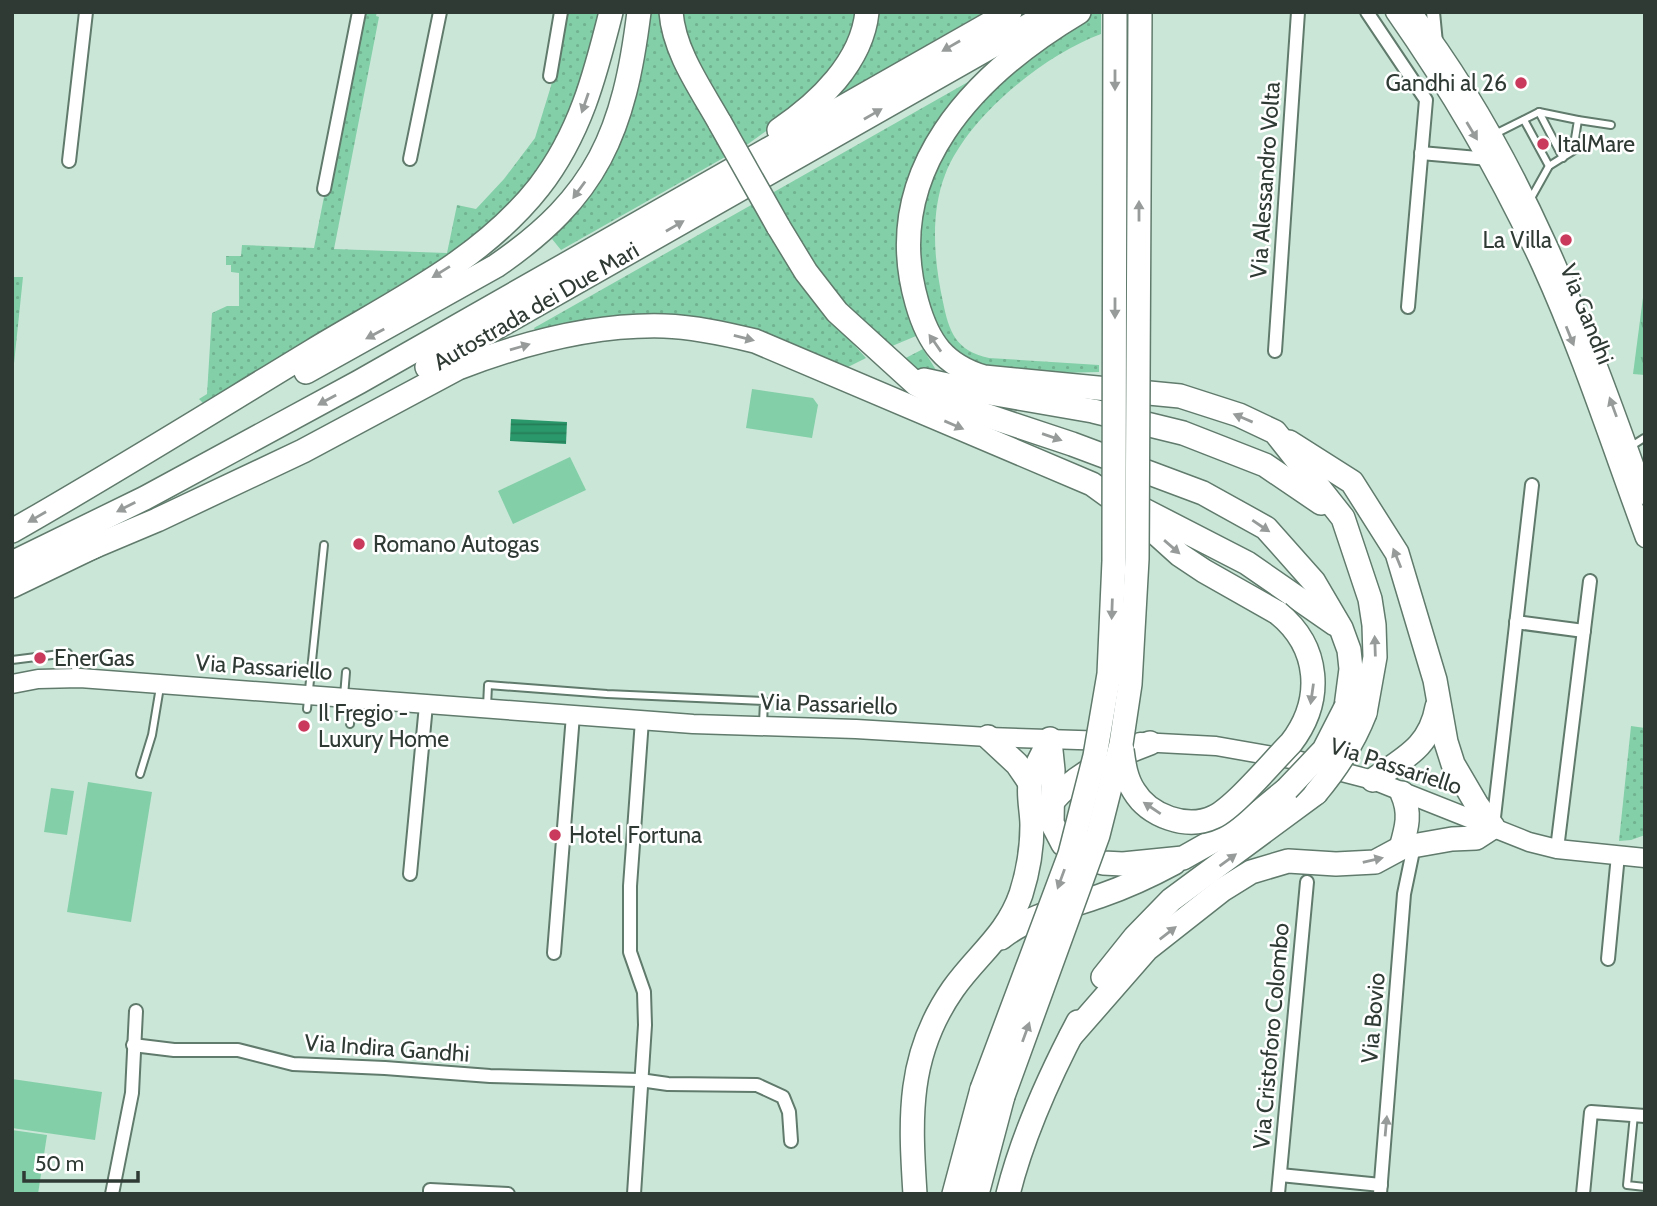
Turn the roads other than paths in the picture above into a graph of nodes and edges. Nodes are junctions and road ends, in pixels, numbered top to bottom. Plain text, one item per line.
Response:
1 (86, 12) edge
2 (359, 12) edge
3 (440, 12) edge
4 (561, 12) edge
5 (611, 12) edge
6 (639, 12) edge
7 (671, 12) edge
8 (867, 12) edge
9 (1010, 12) edge
10 (1052, 12) edge
11 (1079, 12) edge
12 (1115, 12) edge
13 (1140, 12) edge
14 (1298, 12) edge
15 (1367, 12) edge
16 (1395, 12) edge
17 (1412, 12) edge
18 (1433, 12) edge
19 (1436, 43) junction
20 (550, 76) dead end
21 (1539, 113) junction
22 (1524, 120) junction
23 (1578, 120) junction
24 (1611, 125) dead end
25 (1493, 135) junction
26 (1422, 153) junction
27 (1563, 158) junction
28 (410, 159) dead end
29 (1489, 159) junction
30 (69, 161) dead end
31 (1549, 166) junction
32 (324, 189) dead end
33 (1529, 202) junction
34 (1408, 307) dead end
35 (1275, 351) dead end
36 (901, 371) junction
37 (359, 382) junction
38 (1275, 432) junction
39 (1644, 438) edge
40 (1629, 449) junction
41 (108, 477) junction
42 (1093, 484) junction
43 (1532, 485) dead end
44 (1645, 495) edge
45 (1343, 518) junction
46 (12, 531) edge
47 (1645, 538) edge
48 (324, 545) dead end
49 (81, 552) junction
50 (12, 563) edge
51 (1590, 582) dead end
52 (12, 586) edge
53 (1516, 622) junction
54 (1341, 628) junction
55 (1584, 631) junction
56 (12, 660) edge
57 (346, 672) dead end
58 (80, 678) junction
59 (12, 684) edge
60 (161, 684) junction
61 (1439, 697) junction
62 (348, 698) junction
63 (308, 702) junction
64 (426, 705) junction
65 (487, 708) junction
66 (1356, 710) junction
67 (573, 715) junction
68 (642, 720) junction
69 (350, 724) dead end
70 (763, 726) junction
71 (988, 737) junction
72 (1050, 739) junction
73 (1150, 743) junction
74 (1121, 744) junction
75 (140, 774) dead end
76 (1373, 780) junction
77 (1030, 783) junction
78 (1402, 793) junction
79 (1051, 803) junction
80 (1493, 827) junction
81 (1408, 847) junction
82 (1558, 849) junction
83 (1634, 855) edge
84 (1183, 858) junction
85 (410, 874) dead end
86 (1307, 882) dead end
87 (994, 943) junction
88 (554, 953) dead end
89 (1608, 959) dead end
90 (136, 1012) dead end
91 (1071, 1036) junction
92 (133, 1045) junction
93 (640, 1080) junction
94 (993, 1093) junction
95 (1639, 1116) edge
96 (791, 1141) dead end
97 (1280, 1175) junction
98 (1645, 1186) edge
99 (1381, 1189) edge
100 (430, 1192) edge
101 (112, 1194) edge
102 (508, 1194) edge
103 (634, 1194) edge
104 (915, 1194) edge
105 (954, 1194) edge
106 (977, 1194) edge
107 (1008, 1194) edge
108 (1278, 1194) edge
109 (1583, 1194) edge

1 - 30 street
2 - 32 street
3 - 28 street
4 - 20 street
5 -> 41 highway
6 -> 41 highway
7 - 36 highway, bridge
8 - 37 highway
9 -> 37 highway, Autostrada dei Due Mari
49 -> 10 highway, Autostrada dei Due Mari
38 -> 11 highway
12 -> 94 highway, bridge
74 -> 13 highway, bridge
14 - 35 street, Via Alessandro Volta
15 - 26 street
16 -> 29 street, Via Gandhi
17 - 19 street, Via Gandhi
18 - 19 street
19 - 25 street, Via Gandhi
21 - 22 lane
21 - 23 lane
21 - 27 lane
22 - 25 lane
22 - 31 lane
23 - 24 lane
23 - 27 lane
25 - 33 street, Via Gandhi
26 - 29 street
26 - 34 street
27 - 31 lane
29 -> 47 street, Via Gandhi
31 - 33 lane
40 -> 33 street, Via Gandhi
36 - 45 highway
36 -> 54 highway
37 -> 50 highway, Autostrada dei Due Mari
38 - 45 highway
61 -> 38 highway
39 - 40 lane
40 - 44 street, Via Gandhi
41 -> 46 highway
49 -> 42 highway
42 - 54 highway
42 -> 74 highway, bridge
43 - 53 street
66 -> 45 highway
48 - 63 lane
49 - 52 highway, Autostrada dei Due Mari
51 - 55 street
53 - 55 street
53 - 80 street
54 - 66 highway
55 - 82 street
56 - 58 lane
57 - 62 lane
58 - 59 street, Via Passariello
58 - 60 street, Via Passariello
60 - 63 street, Via Passariello
60 - 75 lane
61 - 76 highway
61 - 80 highway
62 - 63 street, Via Passariello
62 - 64 street, Via Passariello
62 - 69 lane
64 - 65 street, Via Passariello
64 - 85 street
65 - 67 street, Via Passariello
65 - 70 lane
66 - 84 highway, bridge
91 -> 66 highway, bridge
67 - 68 street, Via Passariello
67 - 88 street
68 - 70 street, Via Passariello
68 - 93 street
70 - 71 street, Via Passariello
71 - 72 street, Via Passariello
71 - 77 highway
72 - 73 street, Via Passariello
72 - 77 highway
72 - 79 highway
73 - 76 street, Via Passariello
73 - 79 highway
94 -> 74 highway, bridge
76 - 78 street, Via Passariello
77 - 87 highway
78 - 80 street, Via Passariello
78 - 81 highway
79 - 84 highway
80 - 81 highway
80 - 82 street, Via Passariello
91 -> 81 highway
99 -> 81 street, Via Bovio
82 - 83 street, Via Passariello
83 - 89 street
84 - 87 highway
86 - 97 street, Via Cristoforo Colombo
87 - 104 highway
90 - 92 street
91 - 107 highway
92 - 93 street, Via Indira Gandhi
92 - 101 street
93 - 96 street, Via Indira Gandhi
93 - 103 street
94 - 105 highway
94 - 106 highway
95 - 98 lane
95 - 109 street
97 - 99 street
97 - 108 street, Via Cristoforo Colombo
100 - 102 street

